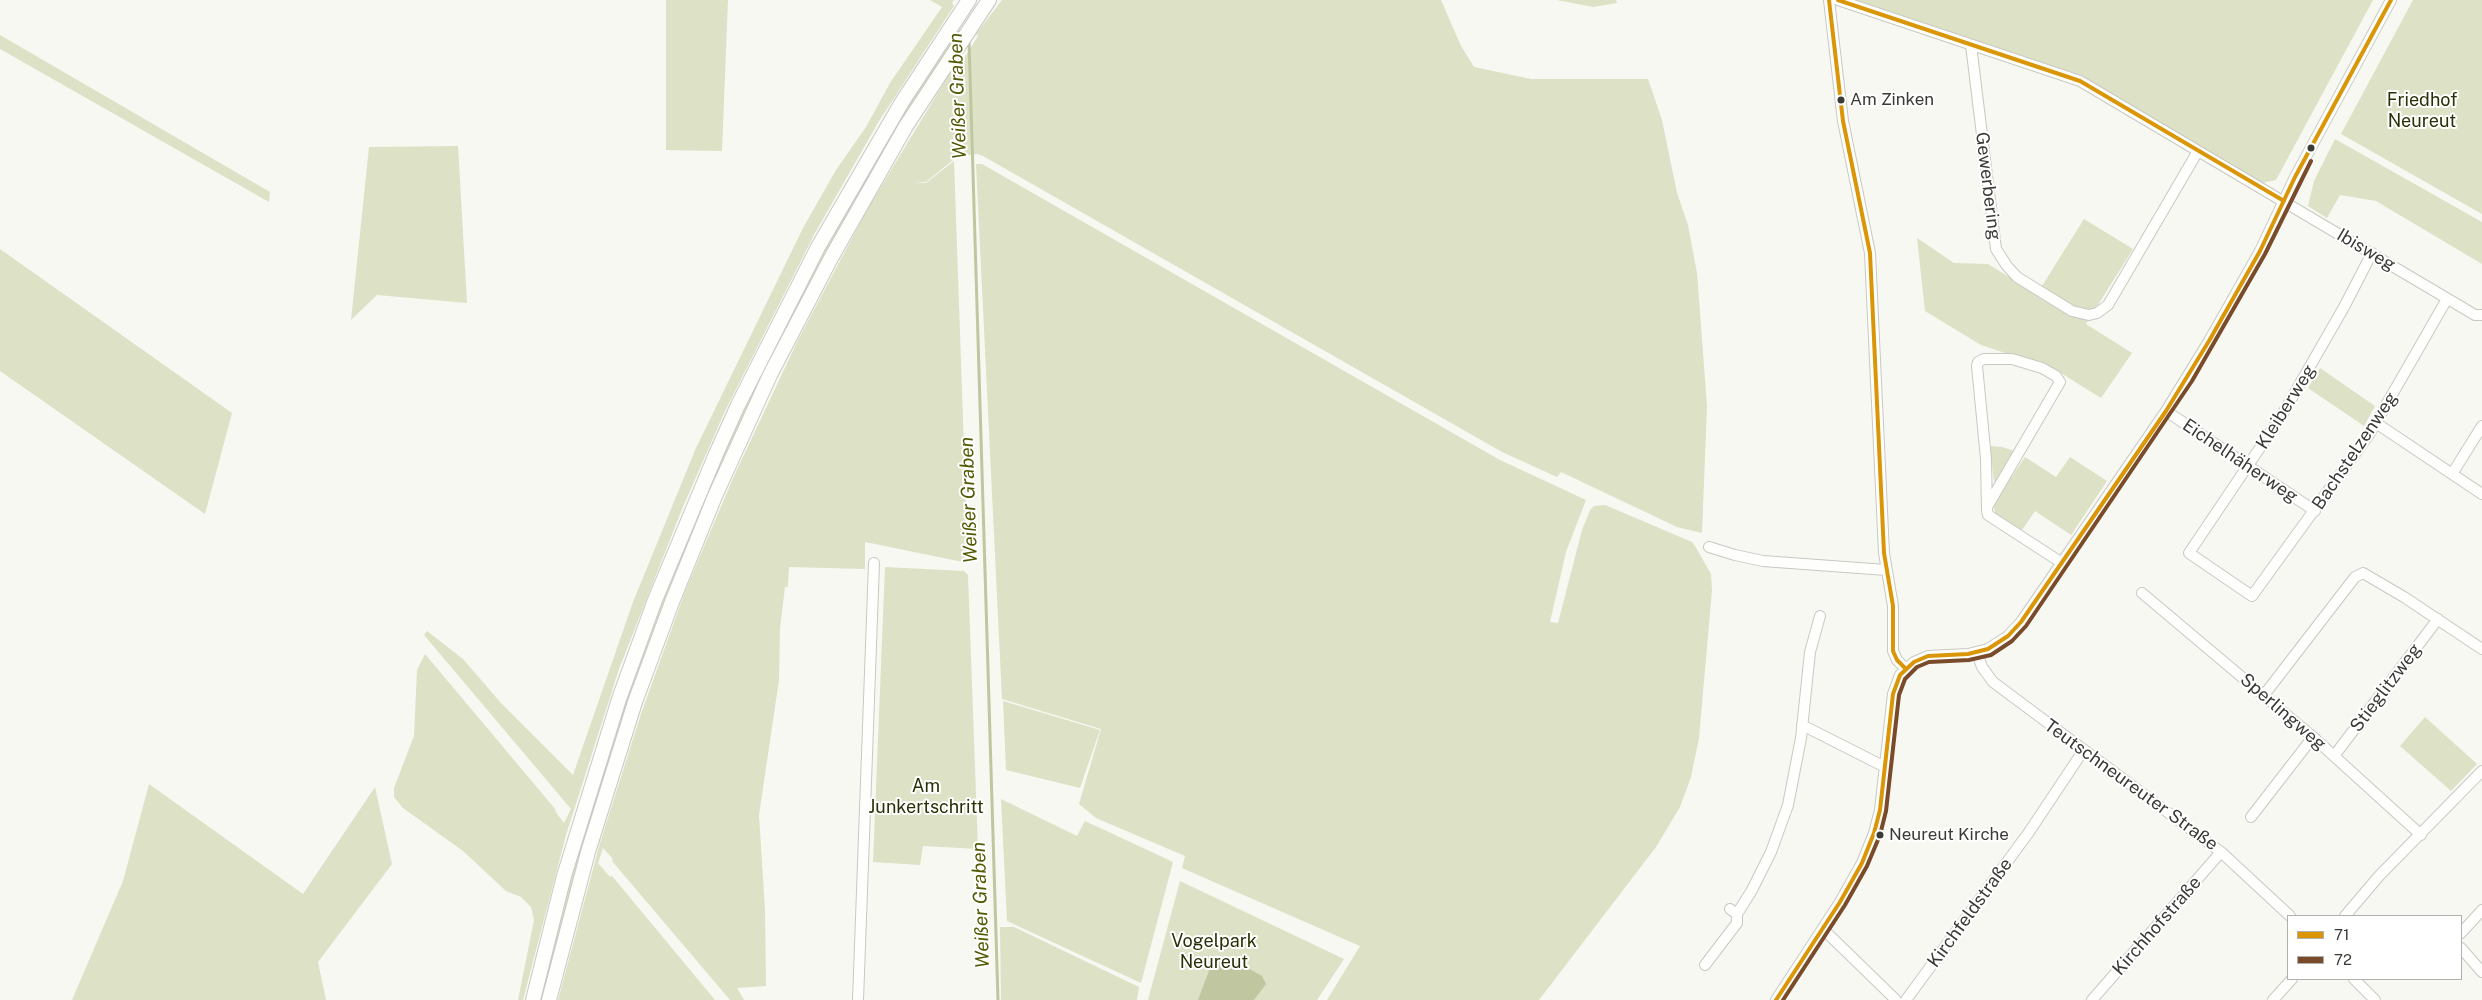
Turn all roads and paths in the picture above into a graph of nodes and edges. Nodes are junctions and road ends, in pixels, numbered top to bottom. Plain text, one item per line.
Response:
1 (969, 0) edge
2 (989, 0) edge
3 (1830, 0) edge
4 (1838, 0) edge
5 (2391, 0) edge
6 (1971, 45) junction
7 (2198, 151) junction
8 (2284, 201) junction
9 (2372, 253) junction
10 (2447, 299) junction
11 (2482, 315) edge
12 (2166, 411) junction
13 (2376, 424) junction
14 (2482, 426) edge
15 (2248, 467) junction
16 (2452, 474) junction
17 (2482, 494) edge
18 (1987, 507) junction
19 (2315, 511) junction
20 (1709, 546) dead end
21 (874, 563) dead end
22 (2062, 563) junction
23 (1886, 570) junction
24 (2142, 593) dead end
25 (2252, 596) joint
26 (1820, 616) dead end
27 (2438, 620) junction
28 (2482, 649) edge
29 (1977, 653) junction
30 (1906, 669) junction
31 (2264, 695) junction
32 (1802, 725) junction
33 (2313, 737) junction
34 (2083, 751) junction
35 (2334, 756) junction
36 (1885, 767) junction
37 (2482, 771) edge
38 (2251, 817) dead end
39 (2421, 835) junction
40 (2221, 852) junction
41 (2482, 910) edge
42 (2289, 915) edge
43 (2346, 915) edge
44 (1823, 929) junction
45 (2462, 932) edge
46 (2462, 949) edge
47 (1705, 965) dead end
48 (2482, 972) edge
49 (2291, 980) edge
50 (2355, 980) edge
51 (533, 1000) edge
52 (549, 1000) edge
53 (858, 1000) edge
54 (1776, 1000) edge
55 (1896, 1000) edge
56 (1906, 1000) edge
57 (2092, 1000) edge
58 (2273, 1000) edge
59 (2375, 1000) edge

1 - 51 highway
2 - 52 highway
3 - 23 street
4 - 6 street
5 - 8 street
6 - 7 street
6 - 7 street, Gewerbering
7 - 8 street
8 - 9 street, Ibisweg
8 - 12 street
9 - 10 street, Ibisweg
9 - 15 street, Kleiberweg
10 - 11 street, Ibisweg
10 - 13 street, Bachstelzenweg
12 - 15 street, Eichelhäherweg
12 - 22 street
13 - 16 street
13 - 19 street, Bachstelzenweg
14 - 16 street
15 - 19 street, Eichelhäherweg
15 - 25 street, Kleiberweg
16 - 17 street
18 - 18 street
18 - 22 street
19 - 25 street, Bachstelzenweg
20 - 23 street
21 - 53 street
22 - 29 street
23 - 30 street
24 - 31 street, Sperlingweg
26 - 32 street
27 - 28 street
27 - 31 street
27 - 35 street, Stieglitzweg
29 - 30 street
29 - 34 street, Teutschneureuter Straße
30 - 36 street
31 - 33 street, Sperlingweg
32 - 36 street
32 - 47 street
33 - 35 street, Sperlingweg
33 - 38 street
34 - 40 street, Teutschneureuter Straße
34 - 56 street, Kirchfeldstraße
35 - 39 street, Sperlingweg
36 - 44 street
37 - 39 street
39 - 43 street
40 - 42 street, Teutschneureuter Straße
40 - 57 street, Kirchhofstraße
41 - 45 street
44 - 54 street
44 - 55 street
46 - 48 street
49 - 58 street
50 - 59 street

